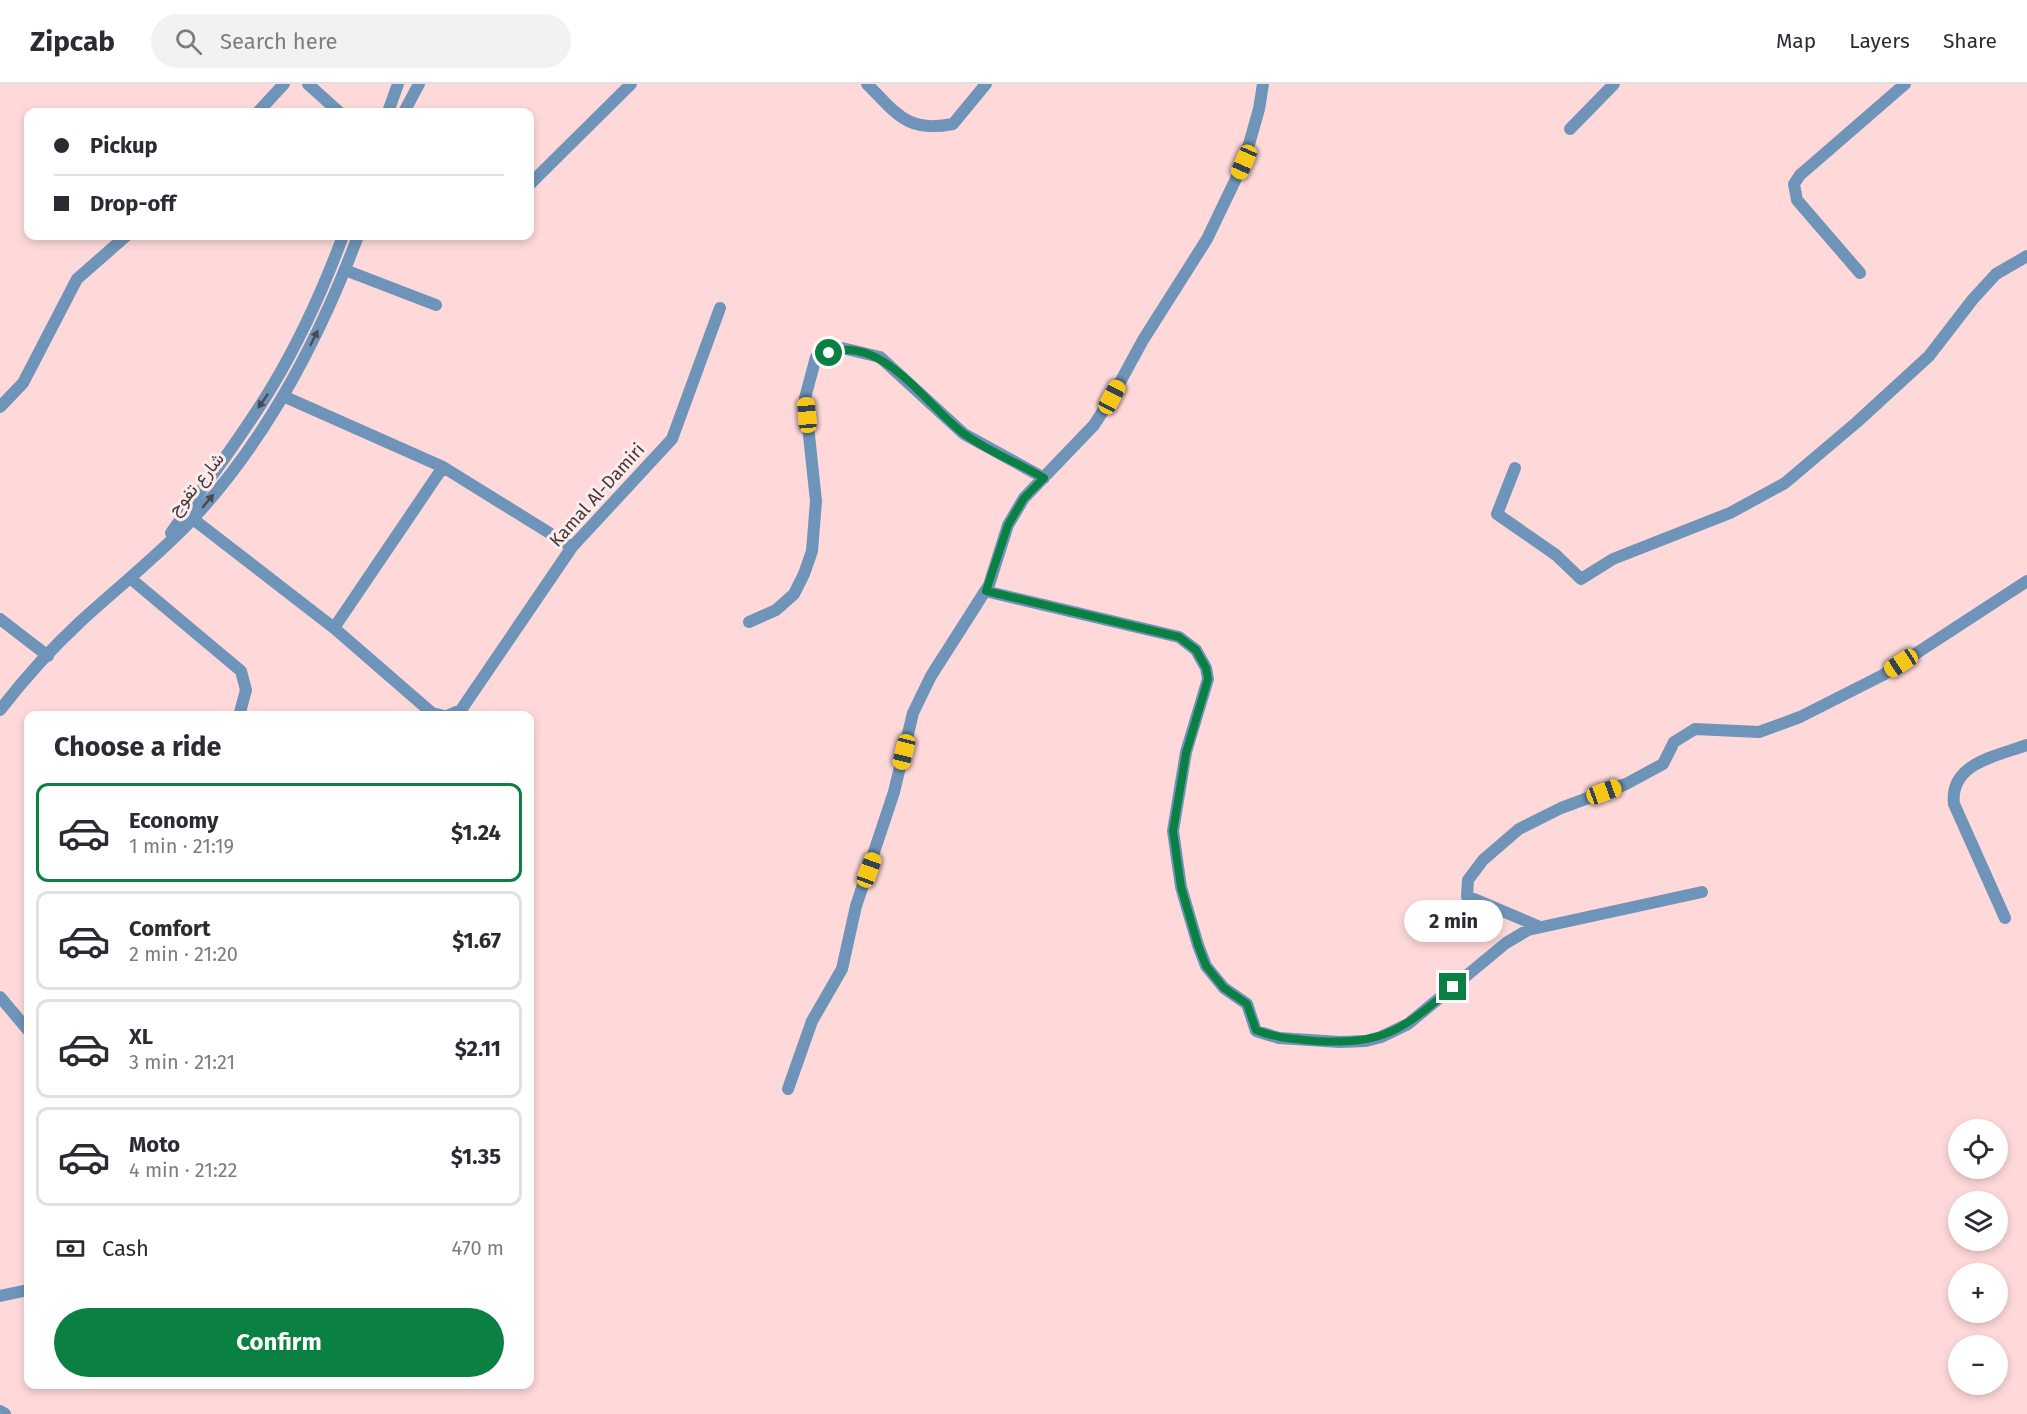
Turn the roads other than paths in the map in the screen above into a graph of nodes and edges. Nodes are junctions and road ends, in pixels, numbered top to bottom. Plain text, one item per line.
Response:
1 (284, 84) edge
2 (308, 84) edge
3 (398, 84) edge
4 (419, 84) edge
5 (631, 84) edge
6 (867, 84) edge
7 (986, 84) edge
8 (1263, 84) edge
9 (1614, 84) edge
10 (1905, 84) edge
11 (262, 108) edge
12 (335, 108) edge
13 (389, 108) edge
14 (406, 108) edge
15 (1570, 129) dead end
16 (534, 180) edge
17 (121, 240) edge
18 (341, 240) edge
19 (356, 240) edge
20 (2027, 256) edge
21 (345, 270) junction
22 (1860, 273) dead end
23 (436, 305) dead end
24 (720, 308) dead end
25 (283, 396) junction
26 (0, 407) edge
27 (442, 467) junction
28 (1515, 468) dead end
29 (1044, 478) junction
30 (192, 519) junction
31 (572, 547) junction
32 (153, 558) junction
33 (130, 578) junction
34 (2027, 581) edge
35 (986, 591) junction
36 (0, 619) edge
37 (749, 622) dead end
38 (334, 628) junction
39 (48, 656) junction
40 (0, 710) edge
41 (240, 711) edge
42 (430, 711) edge
43 (458, 711) edge
44 (2027, 745) edge
45 (1702, 892) dead end
46 (2005, 918) dead end
47 (1540, 927) junction
48 (0, 997) edge
49 (24, 1025) edge
50 (788, 1089) dead end
51 (24, 1291) edge
52 (0, 1296) edge
53 (0, 1411) edge
54 (5, 1414) edge

1 - 11 street
2 - 12 street
3 - 13 street
4 - 14 street
5 - 16 street
6 - 7 street
8 - 29 street
9 - 15 street
10 - 22 street
17 - 26 street
18 -> 32 street
19 - 21 street, شارع تفوح
20 - 28 street
21 - 23 street
25 -> 21 street, شارع تفوح
24 - 31 street, Kamal Al-Damiri
25 - 27 street
30 -> 25 street, شارع تفوح
27 - 31 street
27 - 38 street
29 - 35 street
29 - 37 street
30 - 32 street, شارع تفوح
30 - 38 street, Kamal Al-Damiri
31 - 43 street, Kamal Al-Damiri
32 - 33 street, شارع تفوح
33 - 39 street, شارع تفوح
33 - 41 street
34 - 47 street
35 - 47 street
35 - 50 street
36 - 39 street
38 - 42 street, Kamal Al-Damiri
39 - 40 street, شارع تفوح
44 - 46 street
45 - 47 street
48 - 49 street
51 - 52 street
53 - 54 street

